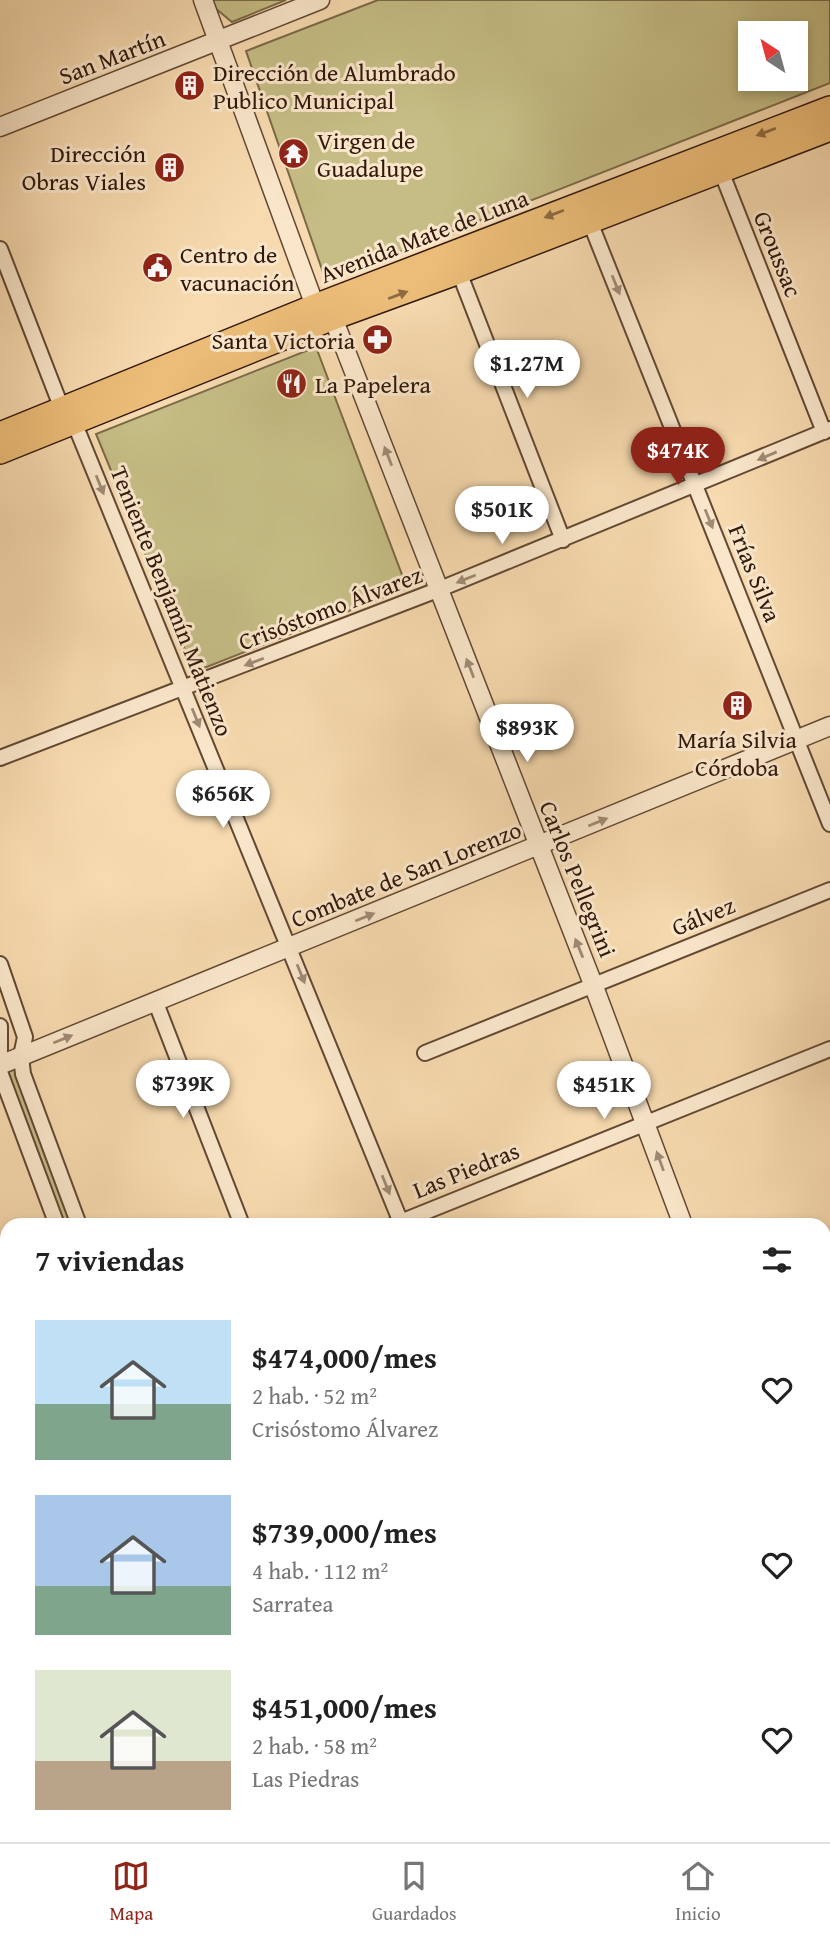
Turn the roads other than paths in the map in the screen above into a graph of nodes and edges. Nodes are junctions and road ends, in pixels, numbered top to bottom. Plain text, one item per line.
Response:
1 (203, 0) edge
2 (320, 0) edge
3 (218, 41) junction
4 (830, 108) edge
5 (0, 127) edge
6 (830, 129) edge
7 (721, 172) junction
8 (590, 222) junction
9 (0, 249) edge
10 (459, 272) junction
11 (324, 312) junction
12 (68, 416) junction
13 (827, 431) edge
14 (0, 434) edge
15 (0, 452) edge
16 (696, 485) junction
17 (563, 540) junction
18 (440, 589) junction
19 (184, 689) junction
20 (830, 726) edge
21 (797, 740) junction
22 (0, 758) edge
23 (830, 824) edge
24 (538, 847) junction
25 (830, 890) edge
26 (290, 947) junction
27 (0, 964) edge
28 (593, 984) junction
29 (156, 1003) junction
30 (0, 1026) edge
31 (830, 1049) edge
32 (425, 1052) dead end
33 (0, 1054) edge
34 (21, 1056) junction
35 (0, 1065) edge
36 (0, 1072) edge
37 (645, 1123) junction
38 (54, 1218) edge
39 (76, 1218) edge
40 (239, 1218) edge
41 (396, 1218) edge
42 (413, 1218) edge
43 (680, 1218) edge

1 - 3 street, Carlos Pellegrini
2 - 3 street, San Martín
3 - 5 street, San Martín
3 - 11 street, Carlos Pellegrini
4 -> 11 main road, Avenida Mate de Luna
6 - 7 main road, Avenida Mate de Luna
7 - 8 main road, Avenida Mate de Luna
7 - 13 street, Groussac
8 - 10 main road, Avenida Mate de Luna
8 -> 16 street, Frías Silva
9 - 12 street, Teniente Benjamín Matienzo
11 -> 10 main road, Avenida Mate de Luna
10 - 17 street
11 - 12 main road, Avenida Mate de Luna
18 -> 11 street, Carlos Pellegrini
12 - 14 main road, Avenida Mate de Luna
12 - 15 main road, Avenida Mate de Luna
12 -> 19 street, Teniente Benjamín Matienzo
13 -> 16 street, Crisóstomo Álvarez
16 - 17 street, Crisóstomo Álvarez
16 -> 21 street, Frías Silva
17 -> 18 street, Crisóstomo Álvarez
18 -> 19 street, Crisóstomo Álvarez
24 -> 18 street, Carlos Pellegrini
19 - 22 street, Crisóstomo Álvarez
19 -> 26 street, Teniente Benjamín Matienzo
20 - 21 street, Combate de San Lorenzo
21 - 23 street, Frías Silva
24 -> 21 street, Combate de San Lorenzo
26 -> 24 street, Combate de San Lorenzo
28 -> 24 street, Carlos Pellegrini
25 - 28 street, Gálvez
26 - 29 street, Combate de San Lorenzo
26 -> 41 street, Teniente Benjamín Matienzo
27 - 34 street
28 - 32 street, Gálvez
28 - 37 street, Carlos Pellegrini
34 -> 29 street, Combate de San Lorenzo
29 - 40 street
30 - 33 street
31 - 37 street, Las Piedras
34 - 35 street, Combate de San Lorenzo
34 - 39 street
36 - 38 street
37 - 42 street, Las Piedras
43 -> 37 street, Carlos Pellegrini

